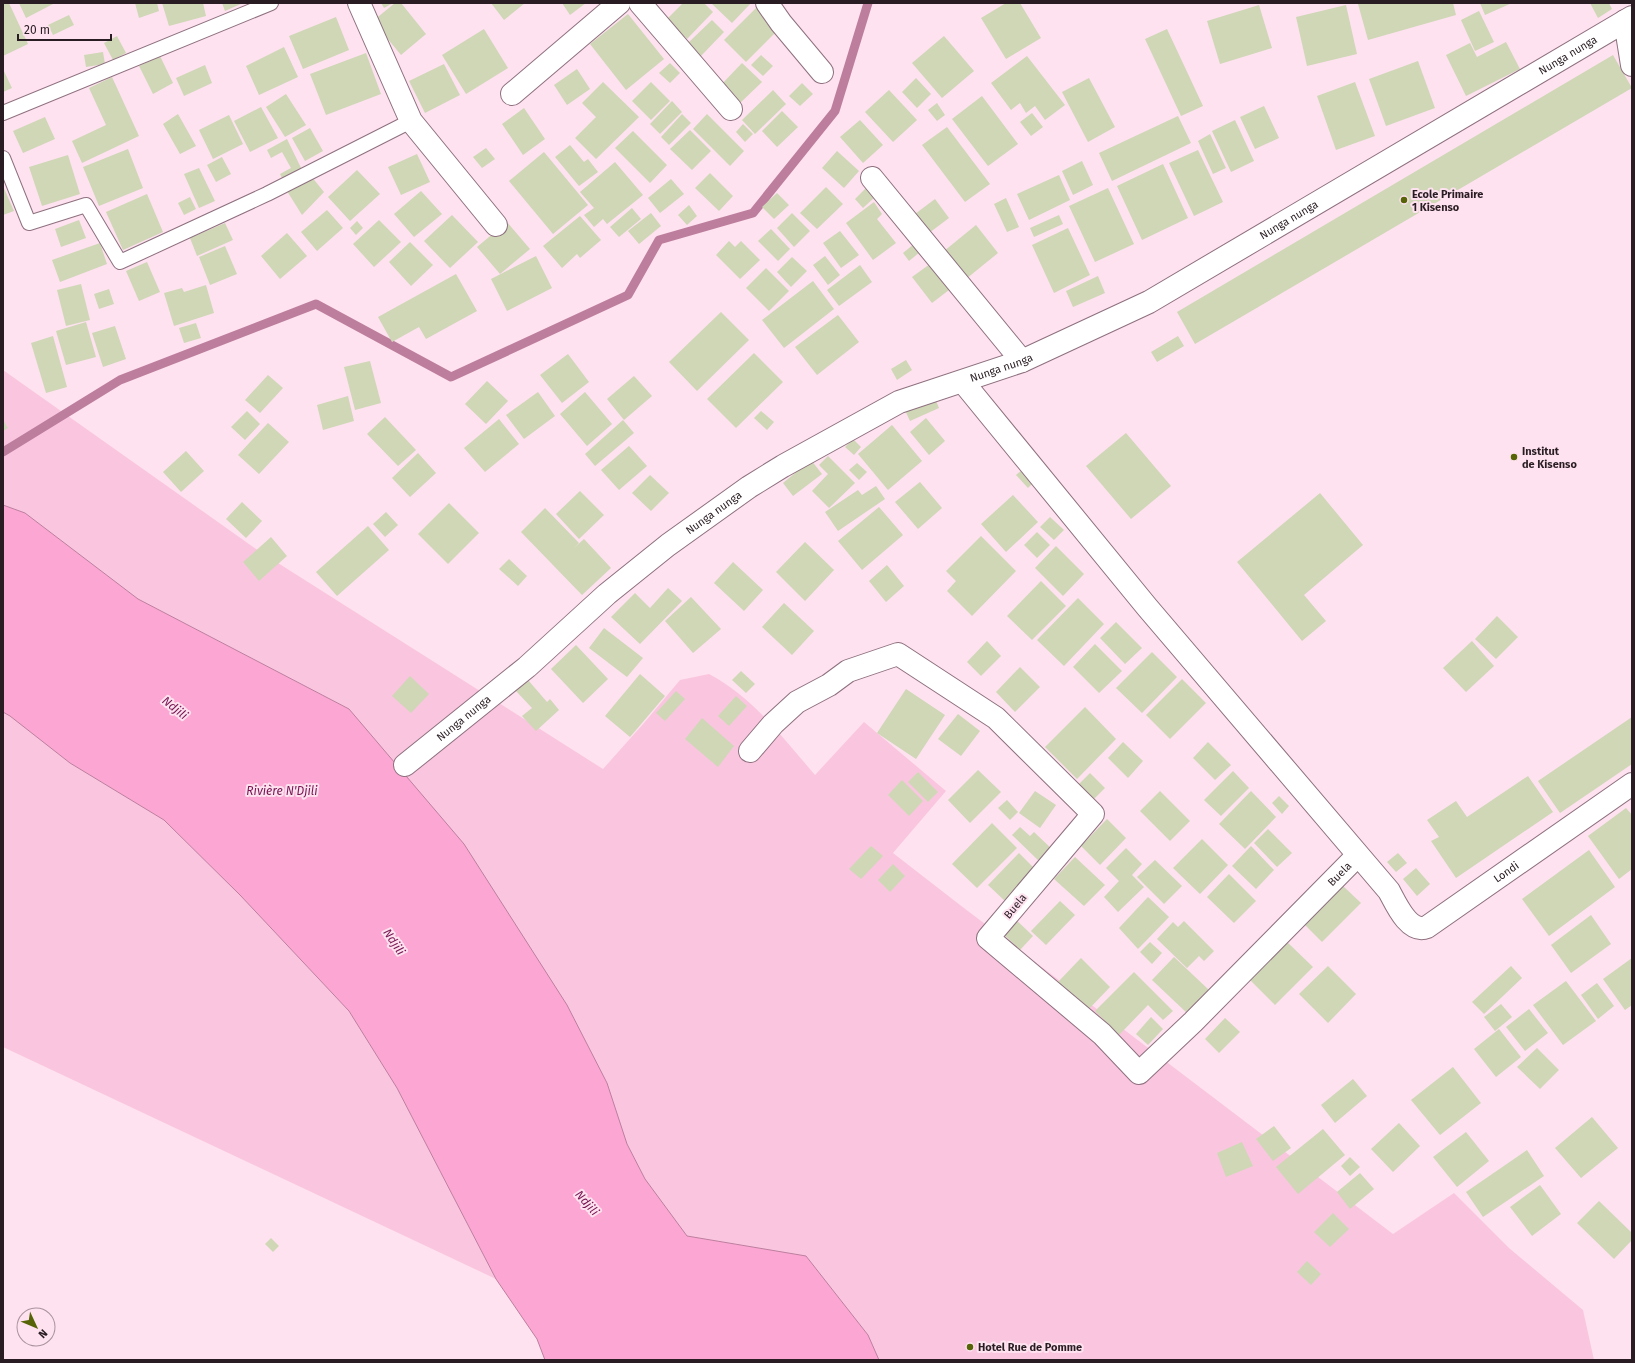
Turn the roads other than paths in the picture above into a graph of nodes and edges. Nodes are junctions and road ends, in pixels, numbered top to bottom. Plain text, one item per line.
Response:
1 (271, 3) edge
2 (359, 3) edge
3 (619, 3) edge
4 (640, 3) edge
5 (767, 3) edge
6 (1629, 19) edge
7 (1632, 65) edge
8 (822, 72) dead end
9 (512, 94) dead end
10 (732, 109) dead end
11 (3, 113) edge
12 (411, 121) junction
13 (3, 158) edge
14 (872, 178) dead end
15 (496, 225) dead end
16 (1022, 361) junction
17 (963, 382) junction
18 (750, 751) dead end
19 (405, 765) dead end
20 (1632, 784) edge
21 (1357, 856) junction

1 - 11 lane
2 - 12 street
3 - 9 street
4 - 10 street
5 - 8 street
6 - 7 street
6 - 16 street, Nunga nunga
12 - 13 lane
12 - 15 street
14 - 16 street
16 - 17 street, Nunga nunga
17 - 19 street, Nunga nunga
17 - 21 street
18 - 21 street, Buela
20 - 21 street, Londi

